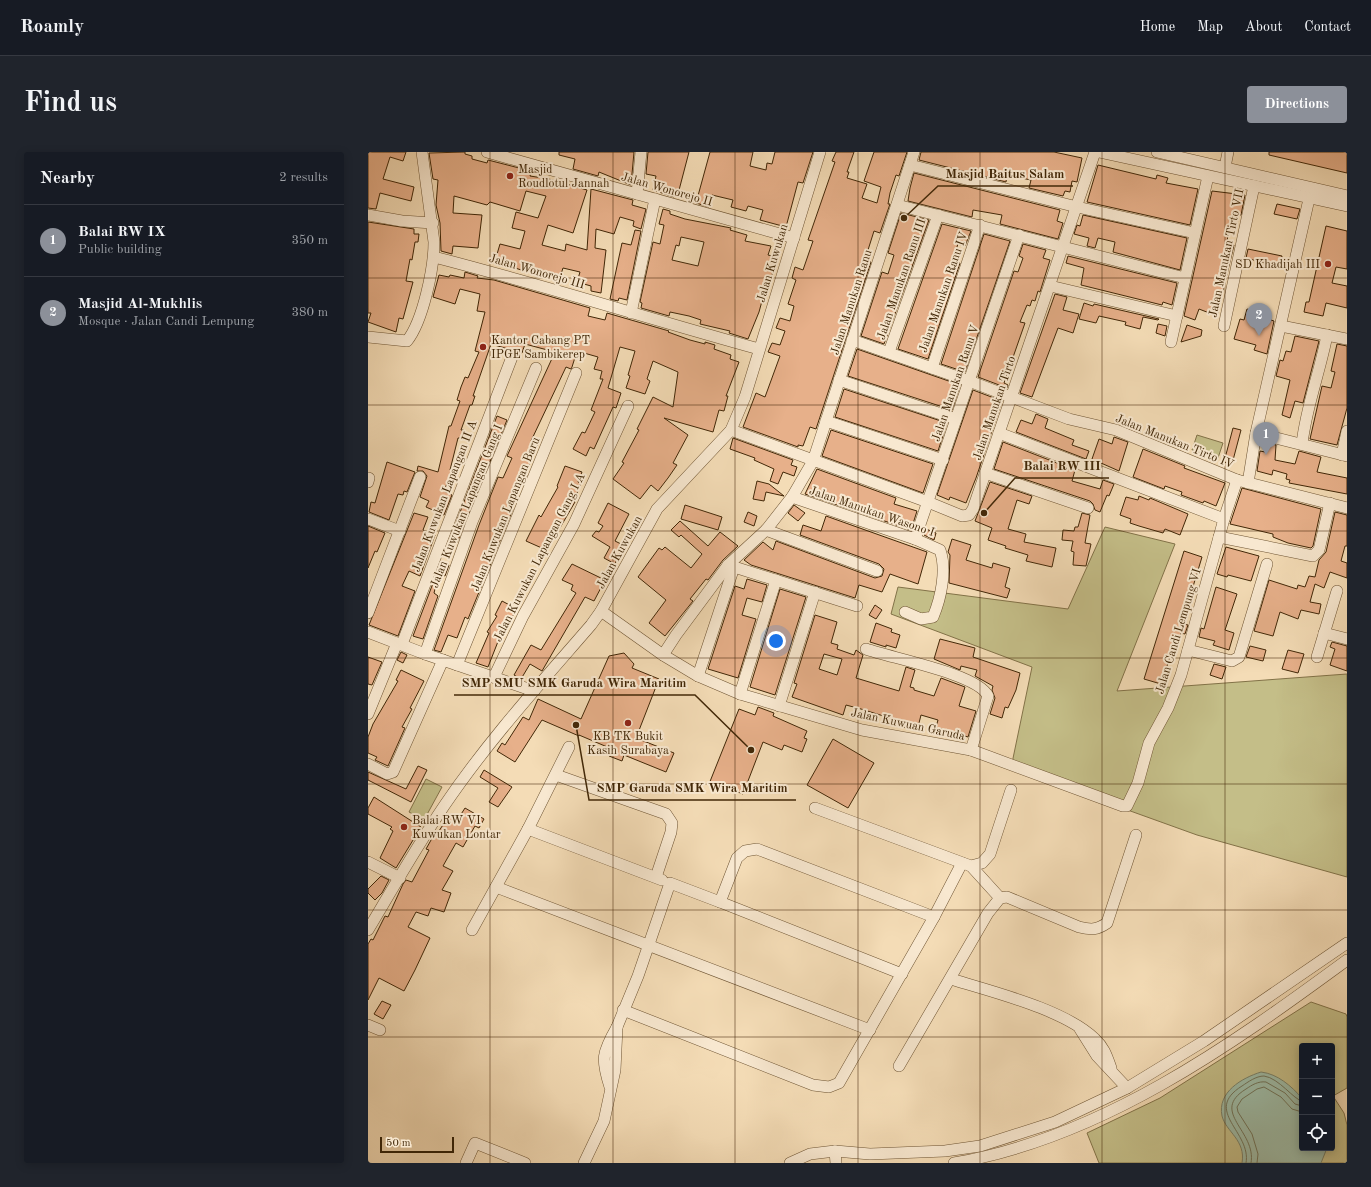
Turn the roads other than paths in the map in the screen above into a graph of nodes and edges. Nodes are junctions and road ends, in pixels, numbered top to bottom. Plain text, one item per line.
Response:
1 (422, 152) edge
2 (487, 152) edge
3 (641, 152) edge
4 (820, 152) edge
5 (914, 152) edge
6 (1096, 152) edge
7 (1099, 152) edge
8 (1157, 152) edge
9 (1228, 152) edge
10 (1170, 154) edge
11 (910, 165) junction
12 (1225, 167) junction
13 (1208, 176) junction
14 (1257, 183) junction
15 (1290, 188) junction
16 (637, 194) junction
17 (655, 199) junction
18 (1309, 199) junction
19 (1344, 200) edge
20 (897, 204) junction
21 (1077, 207) junction
22 (368, 215) edge
23 (938, 215) junction
24 (433, 223) junction
25 (980, 225) junction
26 (1195, 233) junction
27 (1019, 235) junction
28 (794, 238) junction
29 (1063, 246) junction
30 (434, 257) junction
31 (1185, 278) junction
32 (1050, 286) junction
33 (632, 313) junction
34 (1177, 316) junction
35 (1224, 326) dead end
36 (1281, 326) junction
37 (1327, 335) junction
38 (368, 337) edge
39 (1347, 339) edge
40 (852, 340) junction
41 (1171, 342) dead end
42 (759, 349) junction
43 (890, 352) junction
44 (512, 356) dead end
45 (536, 368) dead end
46 (932, 368) junction
47 (576, 373) dead end
48 (839, 380) junction
49 (969, 381) junction
50 (1011, 398) junction
51 (628, 406) dead end
52 (956, 419) junction
53 (826, 421) junction
54 (731, 430) junction
55 (1347, 431) edge
56 (999, 433) junction
57 (1256, 433) junction
58 (1302, 444) junction
59 (1345, 456) edge
60 (942, 460) junction
61 (813, 461) junction
62 (985, 473) junction
63 (420, 477) dead end
64 (1242, 481) junction
65 (792, 497) junction
66 (928, 502) junction
67 (1330, 503) junction
68 (1088, 508) dead end
69 (1347, 508) edge
70 (368, 519) edge
71 (1224, 519) junction
72 (766, 530) junction
73 (400, 531) junction
74 (1219, 537) junction
75 (915, 539) junction
76 (1267, 564) dead end
77 (731, 566) junction
78 (876, 571) dead end
79 (776, 580) junction
80 (1337, 591) dead end
81 (815, 592) junction
82 (857, 606) dead end
83 (601, 611) junction
84 (905, 612) dead end
85 (368, 613) edge
86 (368, 632) edge
87 (1324, 633) junction
88 (1347, 639) edge
89 (400, 644) junction
90 (866, 649) dead end
91 (1188, 650) junction
92 (425, 654) junction
93 (663, 655) junction
94 (1317, 657) dead end
95 (443, 660) junction
96 (457, 664) junction
97 (698, 676) junction
98 (494, 677) junction
99 (534, 691) junction
100 (740, 694) junction
101 (779, 706) junction
102 (368, 714) edge
103 (569, 747) dead end
104 (971, 750) junction
105 (368, 764) edge
106 (556, 775) junction
107 (1012, 790) dead end
108 (815, 808) dead end
109 (528, 828) junction
110 (1136, 835) dead end
111 (369, 864) edge
112 (967, 865) junction
113 (656, 877) junction
114 (400, 878) junction
115 (670, 883) junction
116 (496, 887) junction
117 (1000, 898) junction
118 (720, 902) junction
119 (934, 917) junction
120 (368, 930) edge
121 (472, 930) dead end
122 (1347, 943) edge
123 (649, 946) junction
124 (1347, 960) edge
125 (902, 974) junction
126 (951, 978) junction
127 (623, 1010) junction
128 (368, 1025) edge
129 (380, 1030) dead end
130 (870, 1030) junction
131 (899, 1066) dead end
132 (1127, 1088) junction
133 (835, 1150) junction
134 (466, 1163) edge
135 (525, 1163) edge
136 (584, 1163) edge
137 (790, 1163) edge
138 (836, 1163) edge
139 (954, 1163) edge

1 - 24 street
2 - 16 street, Jalan Wonorejo II
3 - 16 street
4 - 28 street, Jalan Kuwukan
5 - 11 street, Jalan Manukan Ranu
6 - 21 street, Jalan Manukan Tirto
7 - 13 street
8 - 10 street
9 - 12 street
10 - 12 street
11 - 20 street, Jalan Manukan Ranu
11 - 21 street
12 - 14 street
13 - 14 street
13 - 26 street
14 - 15 street
14 - 35 street, Jalan Manukan Tirto VII
15 - 18 street
15 - 19 street
16 - 17 street, Jalan Wonorejo II
17 - 28 street, Jalan Wonorejo II
17 - 33 street
18 - 19 street
18 - 36 street, Jalan Candi Lempung VI
20 - 23 street
20 - 40 street, Jalan Manukan Ranu
21 - 26 street
21 - 29 street, Jalan Manukan Tirto
22 - 24 street
23 - 25 street
23 - 43 street, Jalan Manukan Ranu III
24 - 30 street
25 - 27 street
25 - 46 street, Jalan Manukan Ranu IV
26 - 31 street
27 - 29 street
27 - 49 street, Jalan Manukan Ranu V
28 - 42 street, Jalan Kuwukan
29 - 31 street
29 - 32 street, Jalan Manukan Tirto
30 - 33 street, Jalan Wonorejo III
30 - 38 street
31 - 34 street
32 - 34 street
32 - 50 street, Jalan Manukan Tirto
33 - 42 street, Jalan Wonorejo III
34 - 41 street
36 - 37 street
36 - 57 street, Jalan Candi Lempung VI
37 - 39 street
37 - 58 street
40 - 43 street, Jalan Manukan Tirto IV
40 - 48 street, Jalan Manukan Ranu
42 - 54 street, Jalan Kuwukan
43 - 46 street, Jalan Manukan Tirto IV
44 - 89 street, Jalan Kuwukan Lapangan II A
45 - 92 street, Jalan Kuwukan Lapangan Gang I
46 - 49 street, Jalan Manukan Tirto IV
47 - 96 street, Jalan Kuwukan Lapangan Baru
48 - 52 street
48 - 53 street, Jalan Manukan Ranu
49 - 50 street, Jalan Manukan Tirto IV
49 - 52 street, Jalan Manukan Ranu V
50 - 56 street, Jalan Manukan Tirto
50 - 64 street, Jalan Manukan Tirto IV
51 - 98 street, Jalan Kuwukan Lapangan Gang I A
52 - 60 street, Jalan Manukan Ranu V
53 - 60 street
53 - 61 street, Jalan Manukan Ranu
54 - 61 street, Jalan Manukan Tirto
54 - 83 street, Jalan Kuwukan
55 - 59 street
56 - 62 street, Jalan Manukan Tirto
56 - 71 street
57 - 58 street
57 - 64 street, Jalan Candi Lempung VI
58 - 59 street
60 - 66 street, Jalan Manukan Ranu V
61 - 65 street, Jalan Manukan Ranu
61 - 66 street, Jalan Manukan Tirto
62 - 66 street, Jalan Manukan Tirto
62 - 68 street
63 - 73 street
64 - 67 street, Jalan Manukan Tirto IV
64 - 71 street, Jalan Candi Lempung VI
65 - 72 street, Jalan Manukan Ranu
65 - 75 street, Jalan Manukan Wasono I
66 - 75 street, Jalan Manukan Ranu V
67 - 69 street, Jalan Manukan Tirto IV
67 - 74 street
70 - 73 street
71 - 74 street, Jalan Candi Lempung VI
72 - 77 street, Jalan Manukan Ranu
72 - 78 street
73 - 85 street
74 - 91 street, Jalan Candi Lempung VI
75 - 84 street, Jalan Manukan Wasono I
76 - 91 street
77 - 79 street
77 - 93 street, Jalan Manukan Ranu
77 - 97 street
79 - 81 street
79 - 100 street
80 - 87 street
81 - 82 street
81 - 101 street
83 - 93 street, Jalan Kuwuan Garuda
83 - 99 street, Jalan Kuwukan
86 - 89 street
87 - 88 street
87 - 94 street
89 - 92 street
89 - 102 street, Jalan Kuwukan Lapangan II A
90 - 104 street, Jalan Kuwuan Garuda
91 - 104 street, Jalan Candi Lempung VI
92 - 95 street
93 - 97 street, Jalan Kuwuan Garuda
95 - 96 street
95 - 105 street
96 - 98 street
97 - 100 street, Jalan Kuwuan Garuda
98 - 99 street
99 - 114 street, Jalan Kuwukan
100 - 101 street, Jalan Kuwuan Garuda
101 - 104 street, Jalan Kuwuan Garuda
103 - 106 street
106 - 109 street
106 - 113 street
107 - 112 street
108 - 112 street
109 - 113 street
109 - 116 street
110 - 117 street
111 - 114 street
112 - 117 street
112 - 119 street
113 - 115 street
114 - 120 street, Jalan Kuwukan
115 - 118 street
115 - 123 street
116 - 121 street
116 - 123 street
117 - 126 street
118 - 119 street
118 - 125 street
119 - 125 street
122 - 132 street
123 - 127 street
123 - 130 street
124 - 139 street
125 - 130 street
126 - 131 street
126 - 132 street
127 - 130 street
127 - 136 street
128 - 129 street
132 - 133 street
133 - 137 street
133 - 138 street
134 - 135 street

